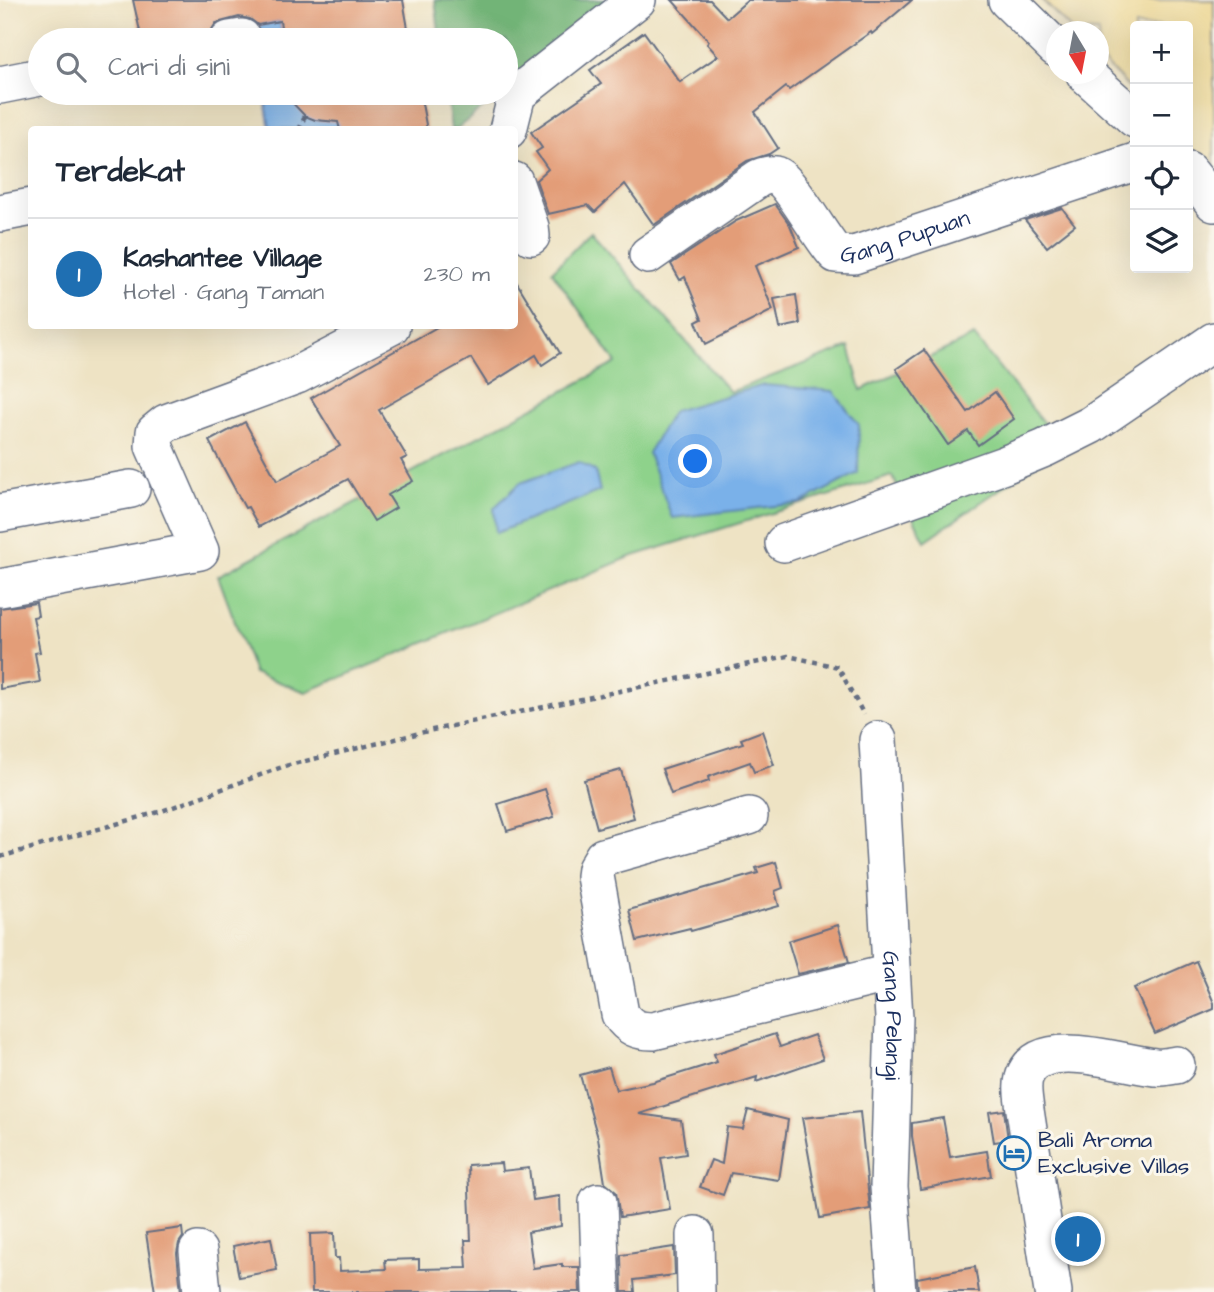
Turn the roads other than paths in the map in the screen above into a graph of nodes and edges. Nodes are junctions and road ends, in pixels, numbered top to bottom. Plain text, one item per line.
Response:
1 (637, 0) edge
2 (1007, 0) edge
3 (1046, 38) edge
4 (28, 80) edge
5 (1095, 84) edge
6 (0, 85) edge
7 (518, 93) edge
8 (515, 105) edge
9 (1130, 115) edge
10 (510, 126) edge
11 (1130, 164) edge
12 (1193, 177) edge
13 (518, 193) edge
14 (1214, 202) edge
15 (28, 208) edge
16 (0, 213) edge
17 (524, 248) edge
18 (648, 255) dead end
19 (385, 329) edge
20 (1214, 341) edge
21 (131, 489) dead end
22 (0, 513) edge
23 (784, 543) dead end
24 (0, 588) edge
25 (878, 740) road end
26 (749, 816) dead end
27 (891, 972) junction
28 (1176, 1065) dead end
29 (598, 1202) dead end
30 (695, 1235) dead end
31 (198, 1251) dead end
32 (202, 1292) edge
33 (601, 1292) edge
34 (696, 1292) edge
35 (897, 1292) edge
36 (1053, 1292) edge

1 - 7 street
2 - 3 street
4 - 6 street
5 - 9 street
8 - 10 street
11 - 18 street, Gang Pupuan
12 - 14 street
13 - 17 street
15 - 16 street
19 - 24 street
20 - 23 street
21 - 22 street
25 - 27 street, Gang Pelangi
26 - 27 street
27 - 35 street, Gang Pelangi
28 - 36 street
29 - 33 street
30 - 34 street
31 - 32 street

